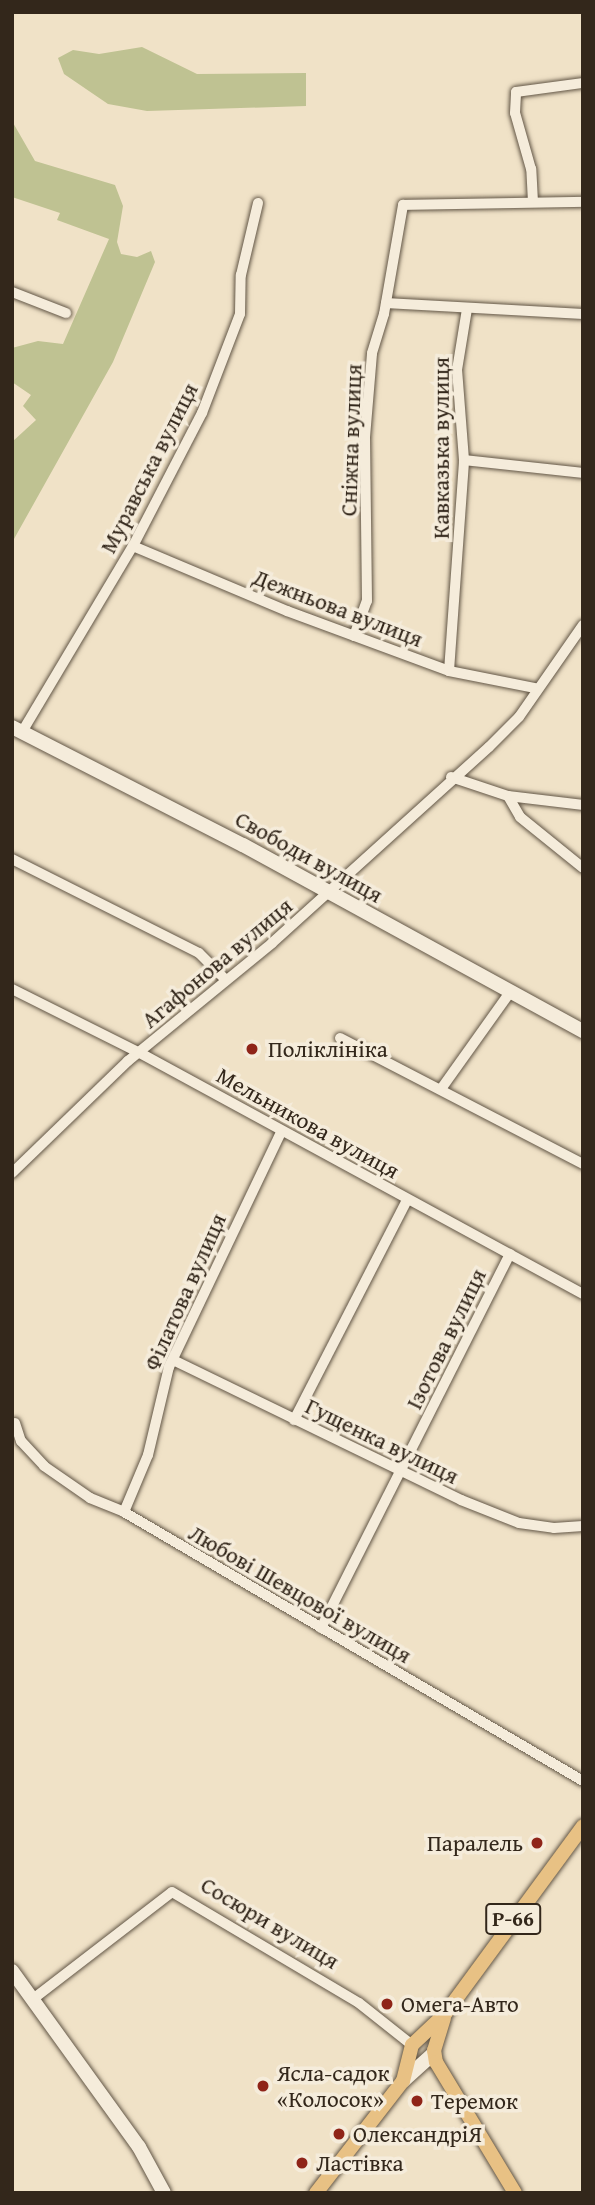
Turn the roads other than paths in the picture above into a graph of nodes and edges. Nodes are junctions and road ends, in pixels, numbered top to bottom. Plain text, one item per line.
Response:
1 (583, 83) edge
2 (534, 202) junction
3 (583, 202) edge
4 (258, 203) dead end
5 (12, 292) edge
6 (386, 303) junction
7 (467, 309) junction
8 (66, 313) dead end
9 (583, 314) edge
10 (464, 460) junction
11 (583, 473) edge
12 (133, 546) junction
13 (583, 625) edge
14 (354, 636) junction
15 (449, 671) junction
16 (536, 688) junction
17 (17, 729) edge
18 (451, 777) junction
19 (508, 796) junction
20 (583, 805) edge
21 (12, 859) edge
22 (583, 868) edge
23 (327, 894) junction
24 (225, 979) junction
25 (12, 989) edge
26 (511, 991) junction
27 (583, 1031) edge
28 (340, 1038) dead end
29 (140, 1053) junction
30 (441, 1089) junction
31 (281, 1132) junction
32 (583, 1164) edge
33 (12, 1173) edge
34 (407, 1200) junction
35 (510, 1254) junction
36 (583, 1294) edge
37 (173, 1360) junction
38 (294, 1420) junction
39 (15, 1423) dead end
40 (401, 1471) junction
41 (124, 1512) junction
42 (583, 1526) edge
43 (321, 1628) junction
44 (583, 1781) edge
45 (583, 1826) edge
46 (12, 1971) edge
47 (36, 1997) junction
48 (445, 2014) junction
49 (415, 2044) junction
50 (434, 2051) junction
51 (422, 2063) junction
52 (403, 2081) junction
53 (330, 2187) edge
54 (164, 2193) edge
55 (316, 2193) edge
56 (516, 2193) edge

1 - 2 street
2 - 3 street
2 - 6 street, Сніжна вулиця
4 - 12 street, Муравська вулиця
5 - 8 street
6 - 7 street
6 - 14 street, Сніжна вулиця
7 - 9 street
7 - 10 street, Кавказька вулиця
10 - 11 street
10 - 15 street, Кавказька вулиця
12 - 14 street, Дежньова вулиця
12 - 17 street, Муравська вулиця
13 - 16 street, Агафонова вулиця
14 - 15 street, Дежньова вулиця
15 - 16 street, Дежньова вулиця
16 - 18 street, Агафонова вулиця
17 - 23 street, Свободи вулиця
18 - 19 street
18 - 23 street, Агафонова вулиця
19 - 20 street
19 - 22 street
21 - 24 street
23 - 24 street, Агафонова вулиця
23 - 26 street, Свободи вулиця
24 - 29 street, Агафонова вулиця
25 - 29 street, Мельникова вулиця
26 - 27 street, Свободи вулиця
26 - 30 street
28 - 30 street
29 - 31 street, Мельникова вулиця
29 - 33 street, Агафонова вулиця
30 - 32 street
31 - 34 street, Мельникова вулиця
31 - 37 street, Філатова вулиця
34 - 35 street, Мельникова вулиця
34 - 38 street
35 - 36 street, Мельникова вулиця
35 - 40 street, Ізотова вулиця
37 - 38 street, Гущенка вулиця
37 - 41 street, Філатова вулиця
38 - 40 street, Гущенка вулиця
39 - 41 street, Любові Шевцової вулиця
40 - 42 street, Гущенка вулиця
40 - 43 street, Ізотова вулиця
41 - 43 street, Любові Шевцової вулиця
43 - 44 street, Любові Шевцової вулиця
45 - 48 main road, Р-66
46 - 47 street
47 - 49 street, Сосюри вулиця
47 - 54 street
48 - 49 main road, Р-66
48 - 50 main road, Р-66
49 - 50 street
49 - 51 street
49 - 52 main road
50 - 51 street
50 - 56 main road
51 - 52 street
52 - 53 main road
53 - 55 main road

